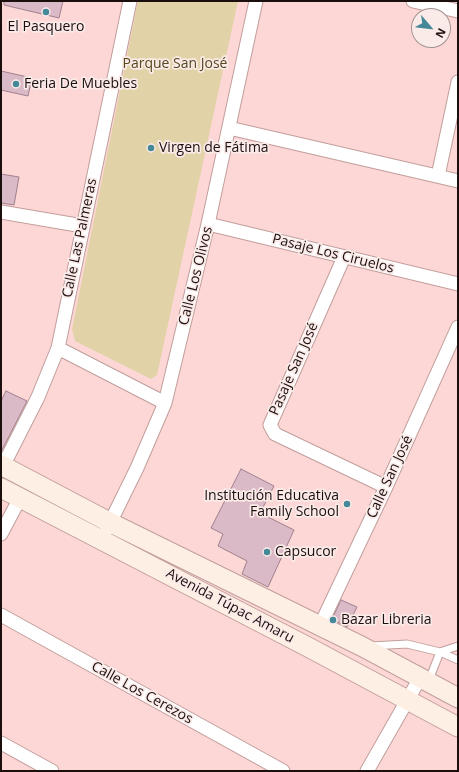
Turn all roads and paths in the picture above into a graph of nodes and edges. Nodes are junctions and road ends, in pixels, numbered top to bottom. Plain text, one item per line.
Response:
1 (130, 1) edge
2 (256, 1) edge
3 (413, 1) edge
4 (458, 11) edge
5 (458, 82) edge
6 (229, 128) junction
7 (438, 176) junction
8 (458, 181) edge
9 (1, 212) edge
10 (208, 224) junction
11 (83, 226) junction
12 (344, 257) junction
13 (458, 284) edge
14 (458, 327) edge
15 (58, 348) junction
16 (165, 403) junction
17 (2, 466) edge
18 (386, 486) junction
19 (1, 488) edge
20 (20, 498) junction
21 (111, 522) junction
22 (1, 534) edge
23 (102, 539) junction
24 (1, 615) edge
25 (320, 626) junction
26 (458, 646) edge
27 (363, 647) junction
28 (440, 652) junction
29 (458, 660) edge
30 (424, 680) junction
31 (458, 698) edge
32 (408, 701) junction
33 (458, 727) edge
34 (1, 743) edge
35 (52, 771) edge
36 (283, 771) edge
37 (367, 771) edge

1 - 11 street, Calle Las Palmeras
2 - 6 street, Calle Los Olivos
3 - 4 street
5 - 7 street
6 - 7 street
6 - 10 street, Calle Los Olivos
7 - 8 street
9 - 11 street
10 - 12 street, Pasaje Los Ciruelos
10 - 16 street, Calle Los Olivos
11 - 15 street, Calle Las Palmeras
12 - 13 street, Pasaje Los Ciruelos
12 - 18 street, Pasaje San José
14 - 18 street, Calle San José
15 - 16 street
15 - 17 street, Calle Las Palmeras
16 - 21 street, Calle Los Olivos
17 - 21 main road, Avenida Túpac Amaru
18 - 25 street, Calle San José
19 - 20 main road, Avenida Túpac Amaru
20 - 22 street
20 - 23 main road, Avenida Túpac Amaru
21 - 23 street, Calle Los Olivos
21 - 25 main road, Avenida Túpac Amaru
23 - 32 main road, Avenida Túpac Amaru
24 - 36 street, Calle Los Cerezos
25 - 27 main road, Avenida Túpac Amaru
26 - 28 lane
27 - 28 lane
27 - 30 main road, Avenida Túpac Amaru
28 - 29 lane
28 - 30 lane
30 - 31 main road, Avenida Túpac Amaru
30 - 32 street
32 - 33 main road, Avenida Túpac Amaru
32 - 37 street
34 - 35 street

